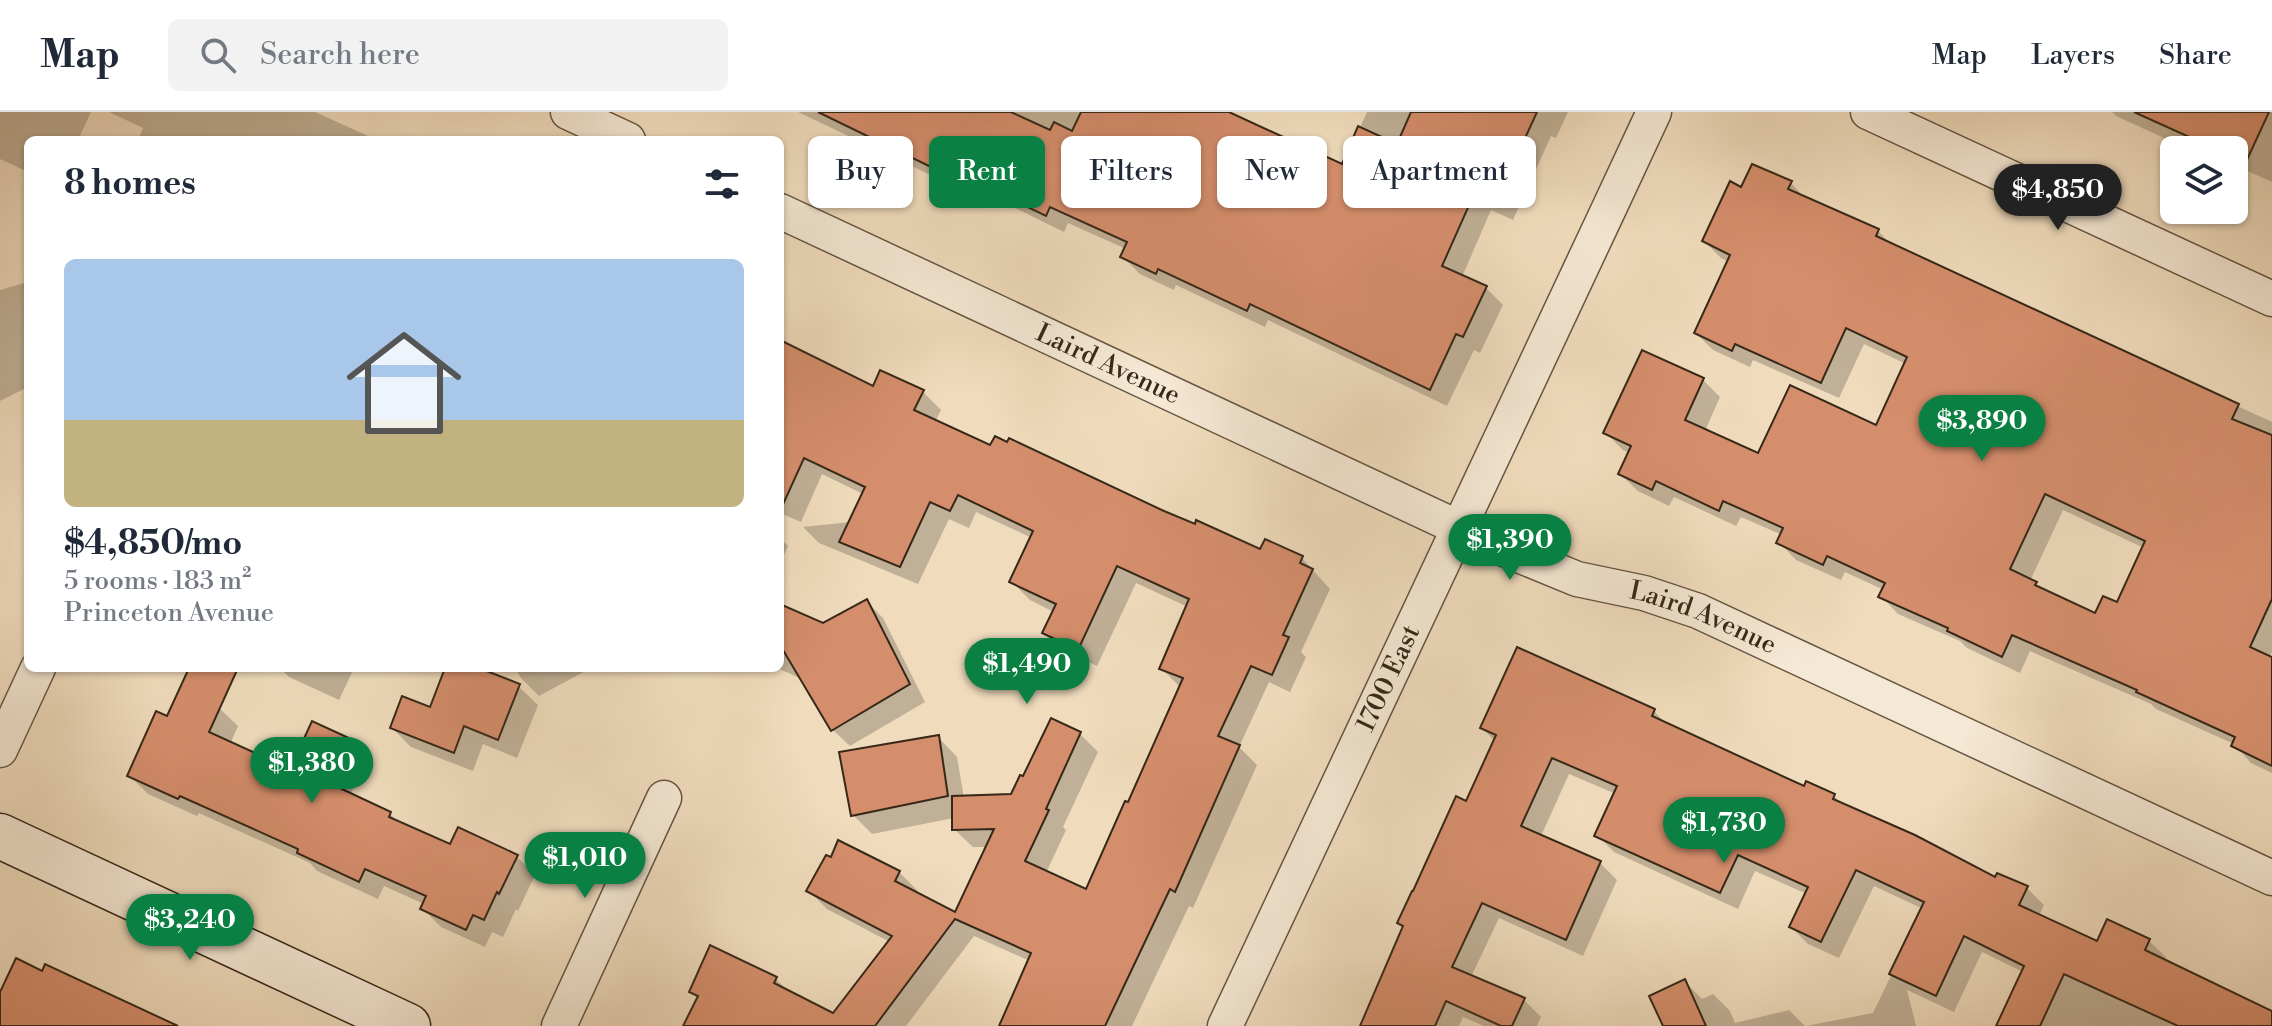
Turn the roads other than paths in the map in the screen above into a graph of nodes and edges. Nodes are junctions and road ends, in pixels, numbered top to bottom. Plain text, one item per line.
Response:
1 (568, 112) edge
2 (1654, 112) edge
3 (1868, 112) edge
4 (619, 136) edge
5 (784, 213) edge
6 (2272, 299) edge
7 (1459, 529) junction
8 (36, 672) edge
9 (0, 750) edge
10 (664, 798) dead end
11 (0, 836) edge
12 (2272, 878) edge
13 (408, 1026) edge
14 (559, 1026) edge
15 (1225, 1026) edge

1 - 4 street
2 - 7 street, 1700 East
3 - 6 street
5 - 7 street, Laird Avenue
7 - 12 street, Laird Avenue
7 - 15 street, 1700 East
8 - 9 street
10 - 14 street
11 - 13 street

